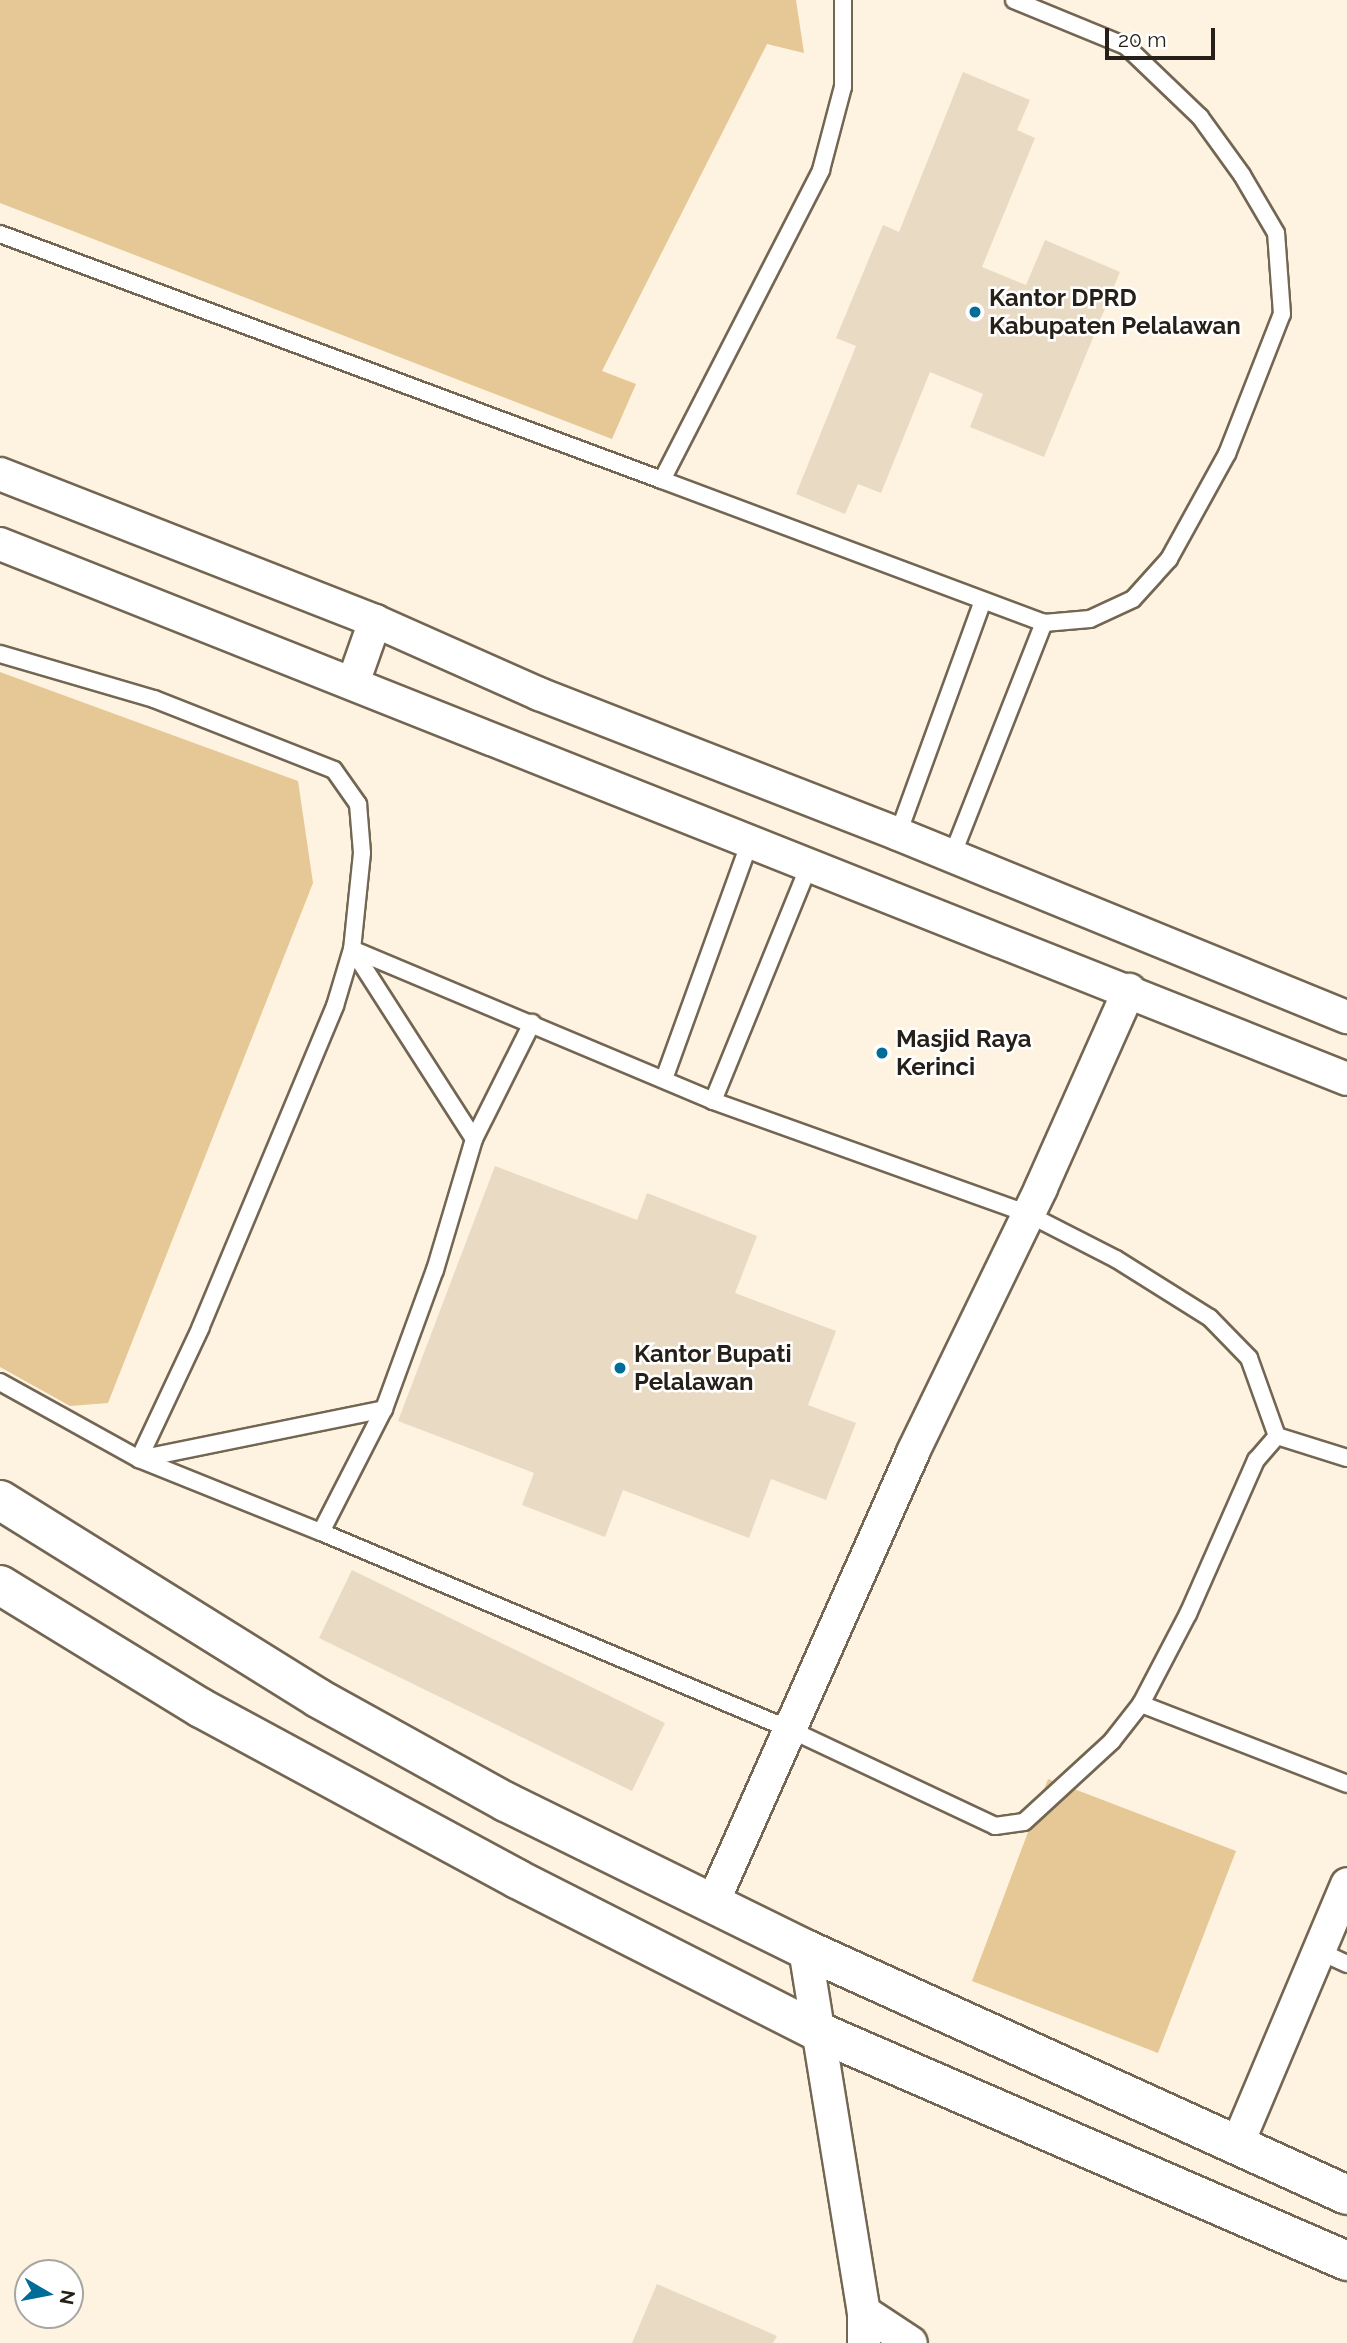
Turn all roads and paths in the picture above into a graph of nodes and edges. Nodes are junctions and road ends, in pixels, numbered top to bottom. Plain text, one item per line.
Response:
1 (843, 0) edge
2 (1014, 0) edge
3 (0, 234) edge
4 (0, 474) edge
5 (662, 480) junction
6 (0, 544) edge
7 (983, 601) junction
8 (375, 621) junction
9 (1044, 623) junction
10 (0, 654) edge
11 (354, 683) junction
12 (898, 834) junction
13 (749, 844) junction
14 (952, 856) junction
15 (809, 866) junction
16 (352, 949) junction
17 (1129, 990) junction
18 (1347, 1017) edge
19 (532, 1023) junction
20 (664, 1079) junction
21 (1347, 1079) edge
22 (713, 1101) junction
23 (474, 1139) junction
24 (1028, 1214) junction
25 (0, 1382) edge
26 (384, 1409) junction
27 (1277, 1436) junction
28 (1347, 1458) edge
29 (139, 1459) junction
30 (0, 1500) edge
31 (321, 1532) junction
32 (0, 1585) edge
33 (1141, 1704) junction
34 (789, 1729) junction
35 (1347, 1784) edge
36 (1347, 1884) edge
37 (713, 1902) junction
38 (805, 1949) junction
39 (1333, 1958) edge
40 (817, 2031) junction
41 (1237, 2145) junction
42 (1347, 2195) edge
43 (1347, 2261) edge
44 (864, 2312) junction
45 (864, 2343) edge
46 (911, 2343) edge

1 - 5 lane
2 - 9 lane
3 - 5 lane
4 - 8 street
5 - 7 lane
6 - 11 street
7 - 9 lane
7 - 12 lane
8 - 11 street
8 - 12 street
9 - 14 lane
10 - 16 lane
11 - 13 street
12 - 14 street
13 - 15 street
13 - 20 lane
14 - 18 street
15 - 17 street
15 - 22 lane
16 - 19 lane
16 - 23 lane
16 - 29 lane
17 - 21 street
17 - 24 street
19 - 20 lane
19 - 23 lane
20 - 22 lane
22 - 24 lane
23 - 26 lane
24 - 27 lane
24 - 34 street
25 - 29 lane
26 - 29 lane
26 - 31 lane
27 - 28 lane
27 - 33 lane
29 - 31 lane
30 - 37 street
31 - 34 lane
32 - 40 street
33 - 34 lane
33 - 35 lane
34 - 37 street
36 - 39 street
37 - 38 street
38 - 40 street
38 - 41 street
39 - 41 street
40 - 43 street
40 - 44 street
41 - 42 street
44 - 45 street
44 - 46 street

